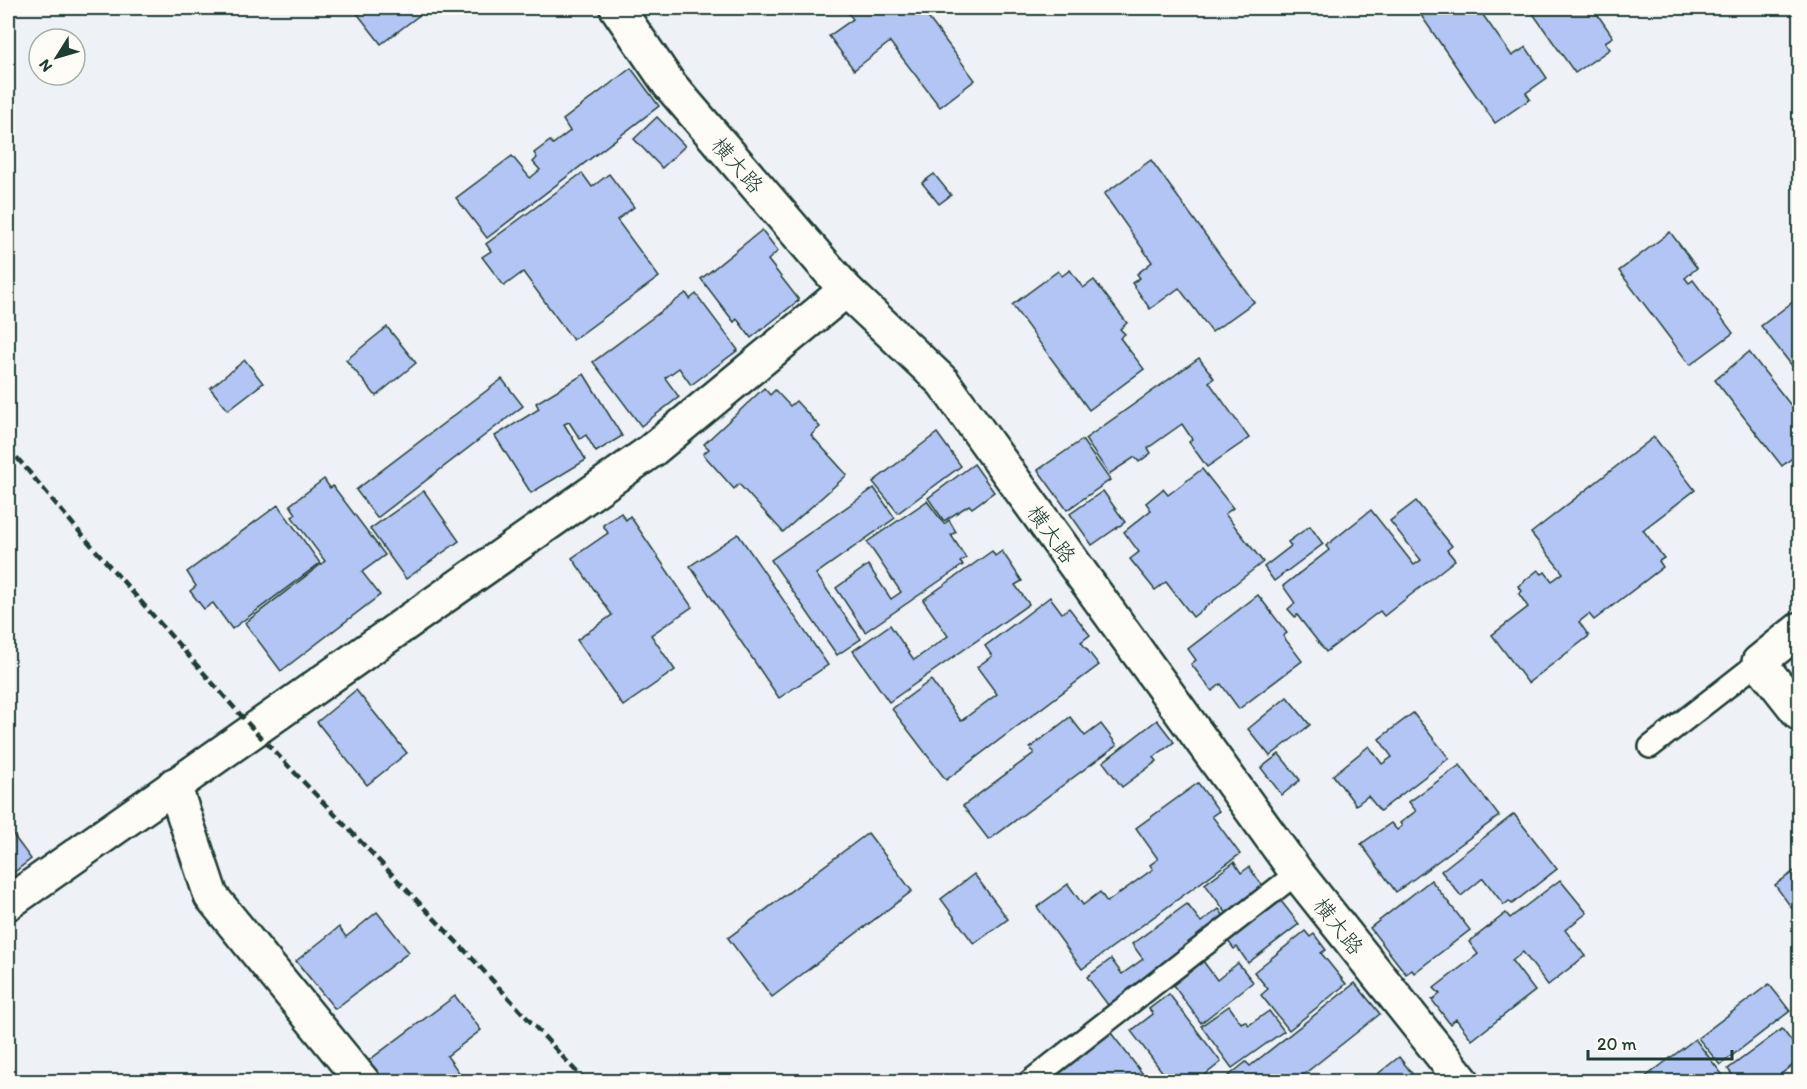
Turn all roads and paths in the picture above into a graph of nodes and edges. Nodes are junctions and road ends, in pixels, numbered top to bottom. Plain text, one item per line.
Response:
1 (617, 8) edge
2 (846, 290) junction
3 (1800, 629) edge
4 (1759, 662) junction
5 (1800, 714) edge
6 (1650, 747) dead end
7 (174, 785) junction
8 (1297, 873) junction
9 (8, 903) edge
10 (363, 1082) edge
11 (1029, 1082) edge
12 (1463, 1082) edge

1 - 2 street, 横大路
2 - 7 street
2 - 8 street, 横大路
3 - 4 street
4 - 5 street
4 - 6 lane
7 - 9 street
7 - 10 street
8 - 11 lane
8 - 12 street, 横大路

